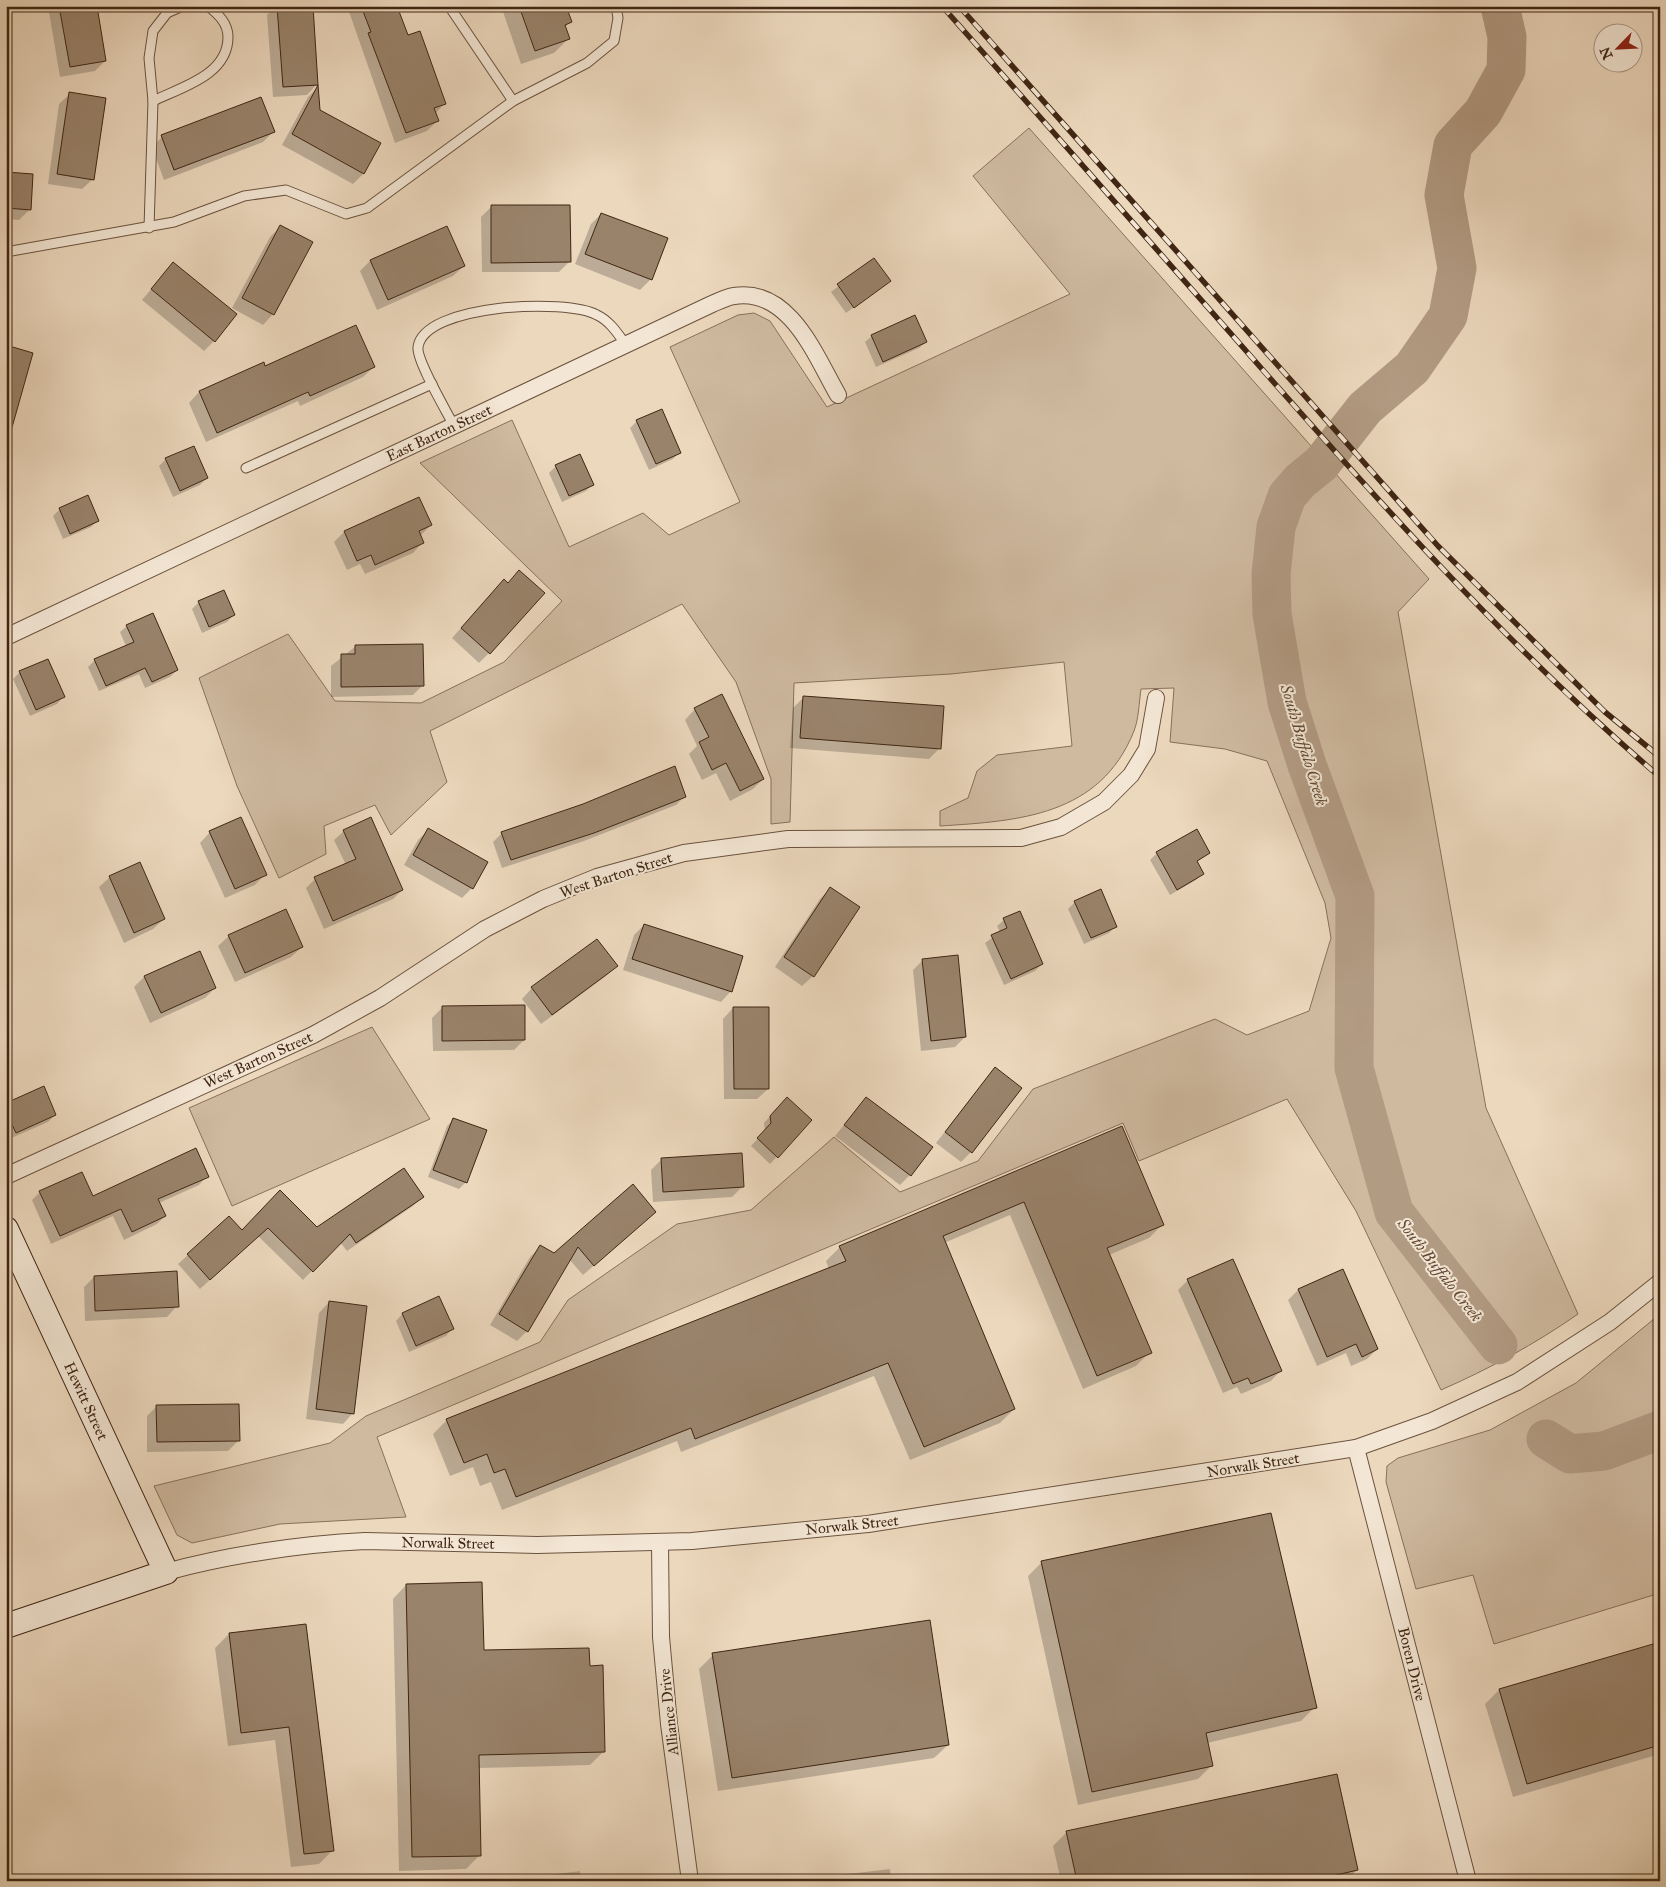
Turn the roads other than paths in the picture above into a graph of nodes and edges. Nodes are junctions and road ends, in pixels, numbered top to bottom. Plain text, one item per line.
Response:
1 (183, 6) edge
2 (208, 6) edge
3 (449, 6) edge
4 (616, 6) edge
5 (153, 101) junction
6 (513, 101) junction
7 (149, 228) junction
8 (6, 252) edge
9 (626, 345) junction
10 (432, 384) junction
11 (838, 395) dead end
12 (454, 426) junction
13 (246, 468) dead end
14 (6, 637) edge
15 (1156, 698) dead end
16 (6, 1176) edge
17 (6, 1230) edge
18 (1660, 1282) edge
19 (1356, 1448) junction
20 (660, 1543) junction
21 (166, 1572) junction
22 (6, 1626) edge
23 (690, 1881) edge
24 (1468, 1881) edge

1 - 5 lane
2 - 5 lane
3 - 6 lane
4 - 6 lane
5 - 7 lane
6 - 7 lane
7 - 8 lane
9 - 10 lane
9 - 11 street, East Barton Street
9 - 12 street, East Barton Street
10 - 12 lane
10 - 13 lane
12 - 14 street, East Barton Street
15 - 16 street, West Barton Street
17 - 21 street, Hewitt Street
18 - 19 street, Norwalk Street
19 - 20 street, Norwalk Street
19 - 24 street, Boren Drive
20 - 21 street, Norwalk Street
20 - 23 street, Alliance Drive
21 - 22 street, Norwalk Street

